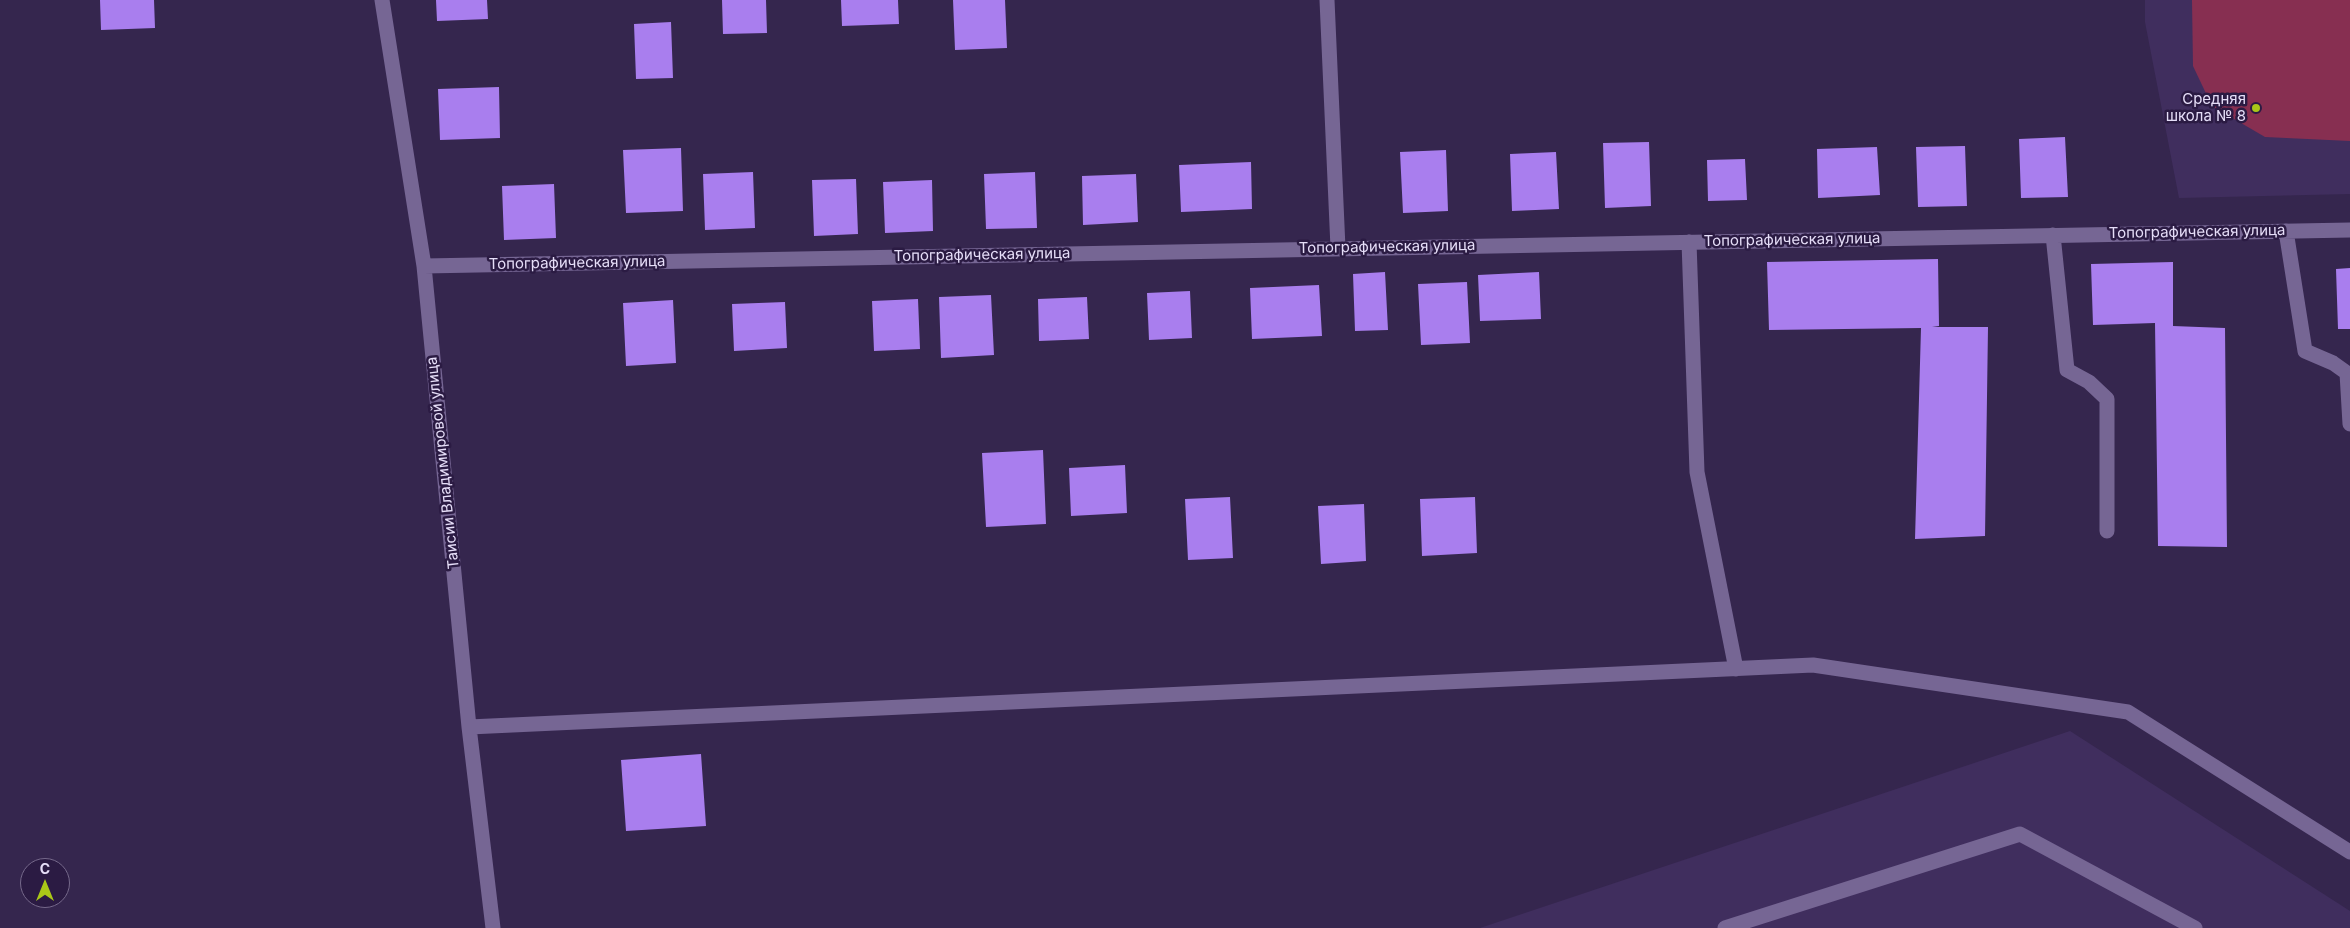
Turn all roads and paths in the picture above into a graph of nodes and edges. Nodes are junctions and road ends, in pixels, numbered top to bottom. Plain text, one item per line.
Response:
1 (382, 0) edge
2 (1326, 0) edge
3 (2350, 230) edge
4 (2286, 231) junction
5 (2053, 235) junction
6 (1688, 242) junction
7 (1338, 248) junction
8 (424, 266) junction
9 (2350, 424) edge
10 (2107, 530) dead end
11 (1736, 669) junction
12 (469, 727) junction
13 (2350, 852) edge
14 (493, 928) edge
15 (1725, 928) edge
16 (2196, 928) edge

1 - 8 street, Таисии Владимировой улица
2 - 7 street
3 - 4 street, Топографическая улица
4 - 5 street, Топографическая улица
4 - 9 street
5 - 6 street, Топографическая улица
5 - 10 street
6 - 7 street, Топографическая улица
6 - 11 street
7 - 8 street, Топографическая улица
8 - 12 street, Таисии Владимировой улица
11 - 12 street
11 - 13 street
12 - 14 street, Таисии Владимировой улица
15 - 16 street

